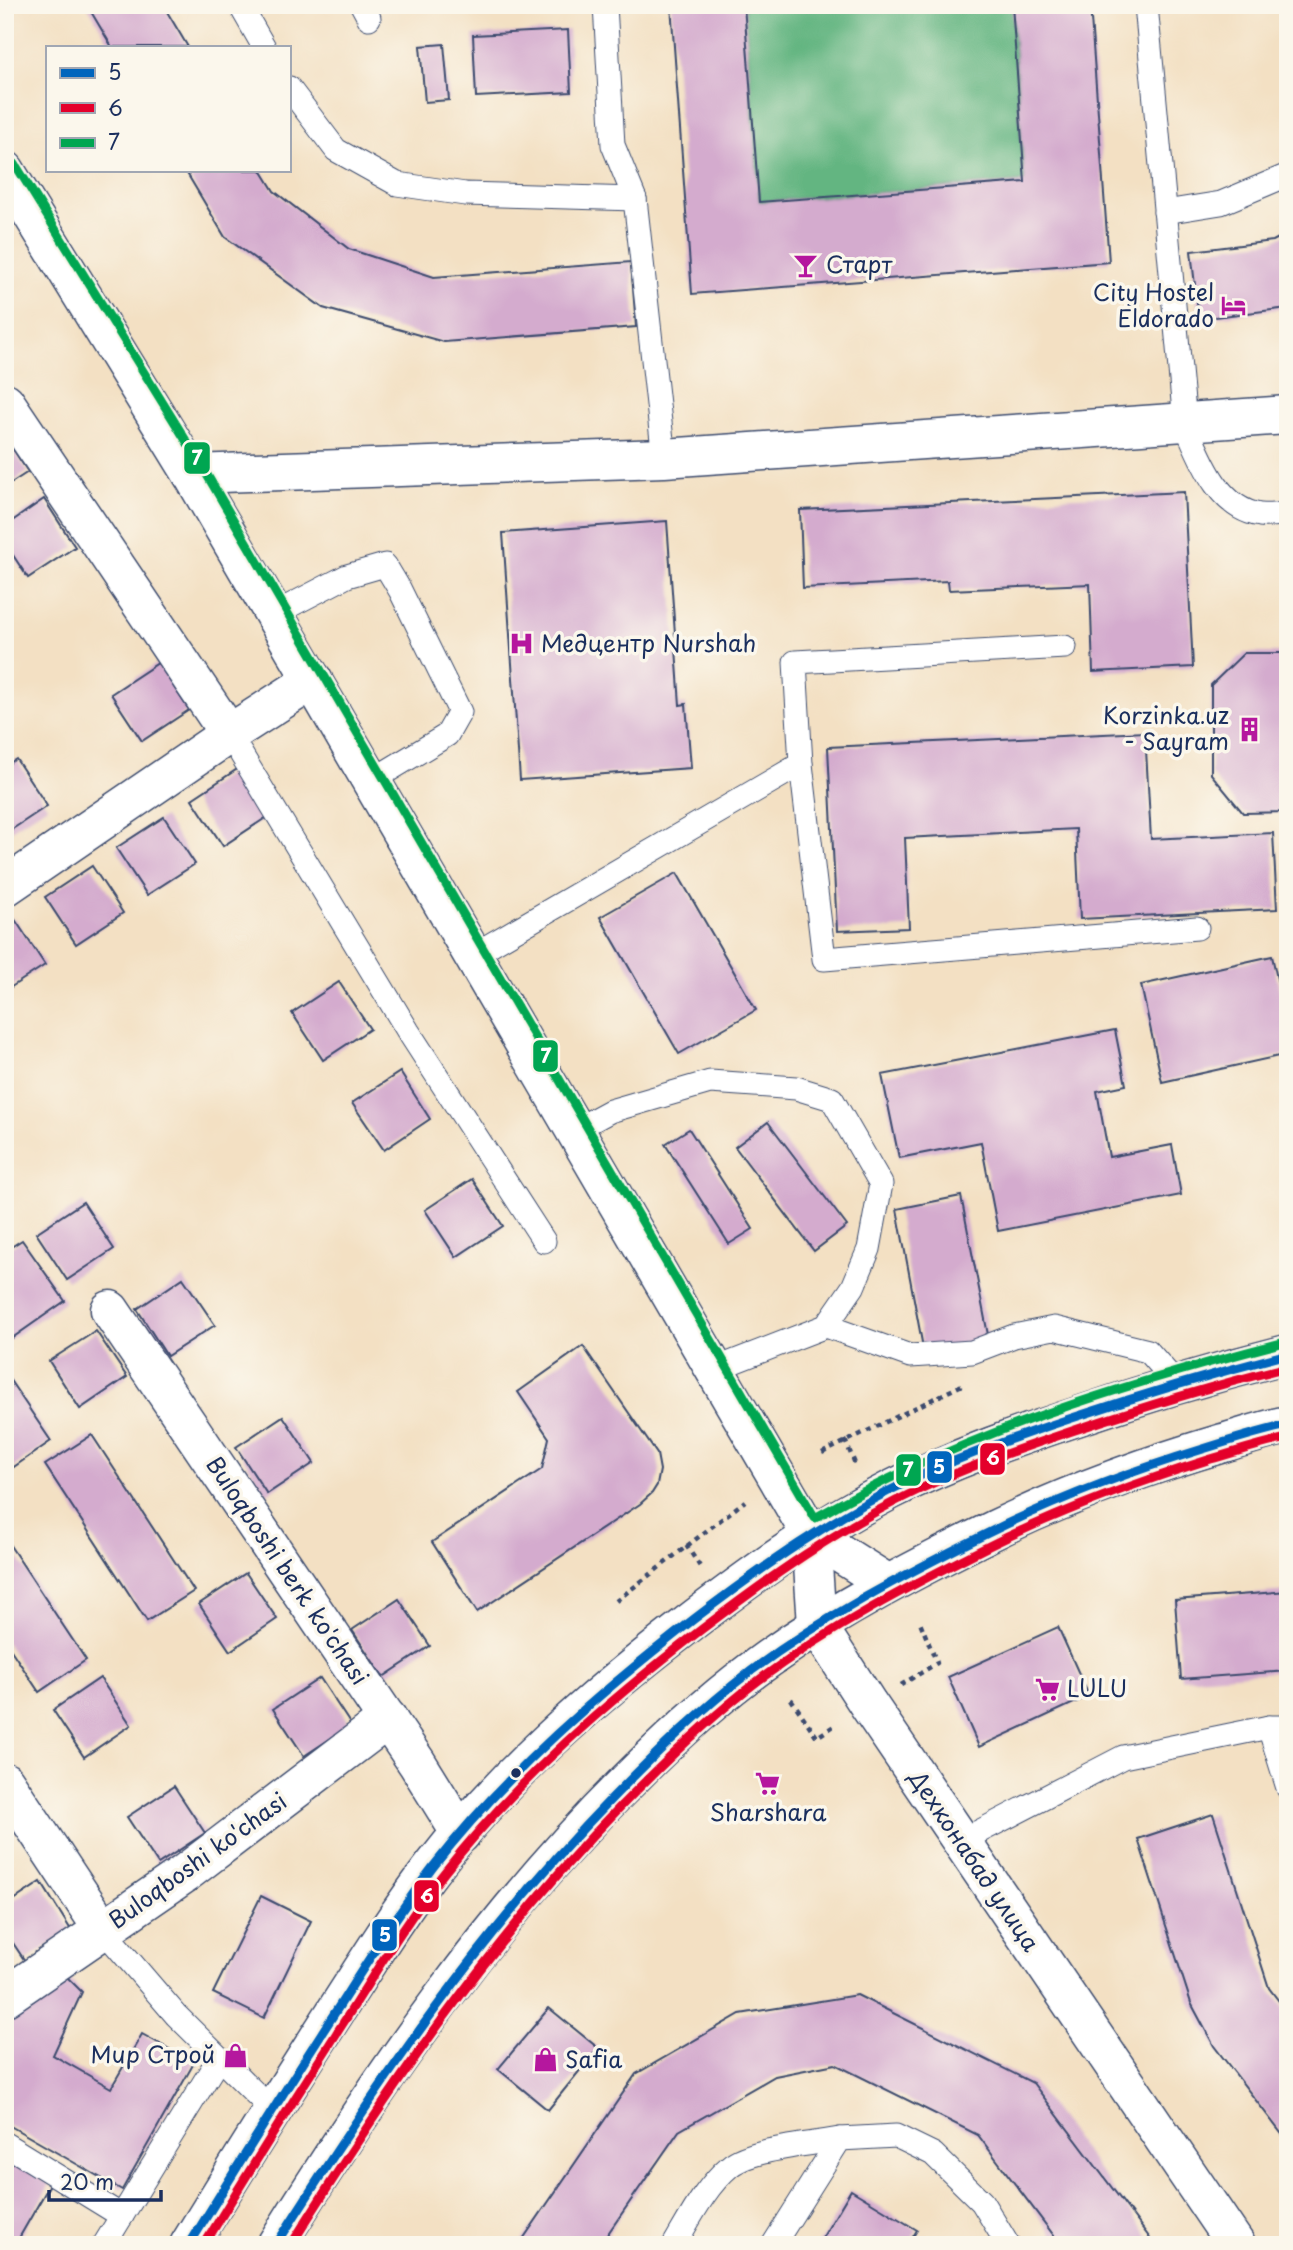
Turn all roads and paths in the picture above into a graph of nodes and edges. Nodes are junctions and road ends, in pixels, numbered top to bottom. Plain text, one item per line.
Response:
1 (240, 5) edge
2 (604, 5) edge
3 (1146, 5) edge
4 (263, 46) edge
5 (290, 89) edge
6 (5, 170) edge
7 (1288, 175) edge
8 (635, 199) junction
9 (1165, 212) junction
10 (5, 402) edge
11 (1288, 415) edge
12 (1185, 423) junction
13 (664, 458) junction
14 (192, 474) junction
15 (1288, 514) edge
16 (274, 614) junction
17 (1065, 647) dead end
18 (313, 680) junction
19 (229, 734) junction
20 (801, 764) junction
21 (371, 780) junction
22 (5, 887) edge
23 (1197, 928) dead end
24 (473, 955) junction
25 (575, 1130) junction
26 (544, 1241) dead end
27 (110, 1310) dead end
28 (826, 1326) junction
29 (1288, 1354) edge
30 (715, 1368) junction
31 (970, 1381) dead end
32 (1177, 1384) junction
33 (1288, 1425) edge
34 (845, 1440) junction
35 (822, 1453) dead end
36 (857, 1470) dead end
37 (745, 1502) dead end
38 (811, 1535) junction
39 (686, 1545) junction
40 (702, 1569) dead end
41 (887, 1583) junction
42 (616, 1601) dead end
43 (920, 1622) dead end
44 (817, 1625) junction
45 (937, 1663) dead end
46 (790, 1699) dead end
47 (387, 1719) junction
48 (1279, 1727) edge
49 (817, 1737) dead end
50 (5, 1782) edge
51 (1288, 1788) edge
52 (461, 1834) junction
53 (961, 1841) junction
54 (104, 1931) junction
55 (5, 1997) edge
56 (219, 2058) junction
57 (272, 2110) junction
58 (840, 2139) junction
59 (5, 2144) edge
60 (122, 2216) junction
61 (104, 2245) edge
62 (189, 2245) edge
63 (275, 2245) edge
64 (674, 2245) edge
65 (773, 2245) edge
66 (1008, 2245) edge
67 (1236, 2245) edge

1 - 4 lane
2 - 8 lane
3 - 9 lane
5 - 8 lane
6 - 14 main road
7 - 9 lane
8 - 13 lane
9 - 12 lane
10 - 19 main road
11 - 12 main road
12 - 13 main road
12 - 15 lane
13 - 14 main road
14 - 16 main road
16 - 18 main road
16 - 21 lane
17 - 20 lane
18 - 19 main road
18 - 21 main road
19 - 22 main road
19 - 26 lane
20 - 23 lane
20 - 24 lane
21 - 24 main road
24 - 25 main road
25 - 28 lane
25 - 30 main road
27 - 47 main road, Buloqboshi berk ko'chasi
28 - 30 lane
28 - 32 lane
29 - 32 main road
30 - 38 main road
31 - 34 path
32 - 38 main road
33 - 41 main road
34 - 35 path
34 - 36 path
37 - 39 path
38 - 41 main road
38 - 44 main road, Дехконабад улица
38 - 52 main road
39 - 40 path
39 - 42 path
41 - 44 main road
43 - 45 path
44 - 53 main road, Дехконабад улица
44 - 63 main road
46 - 49 path
47 - 52 main road, Buloqboshi berk ko'chasi
47 - 54 main road, Buloqboshi ko'chasi
48 - 51 lane
48 - 53 lane
50 - 54 main road
52 - 57 main road
53 - 67 main road, Дехконабад улица
54 - 55 main road, Buloqboshi ko'chasi
54 - 56 lane
56 - 57 lane
56 - 60 lane
57 - 62 main road
58 - 64 lane
58 - 65 lane
58 - 66 lane
59 - 60 lane
60 - 61 lane

